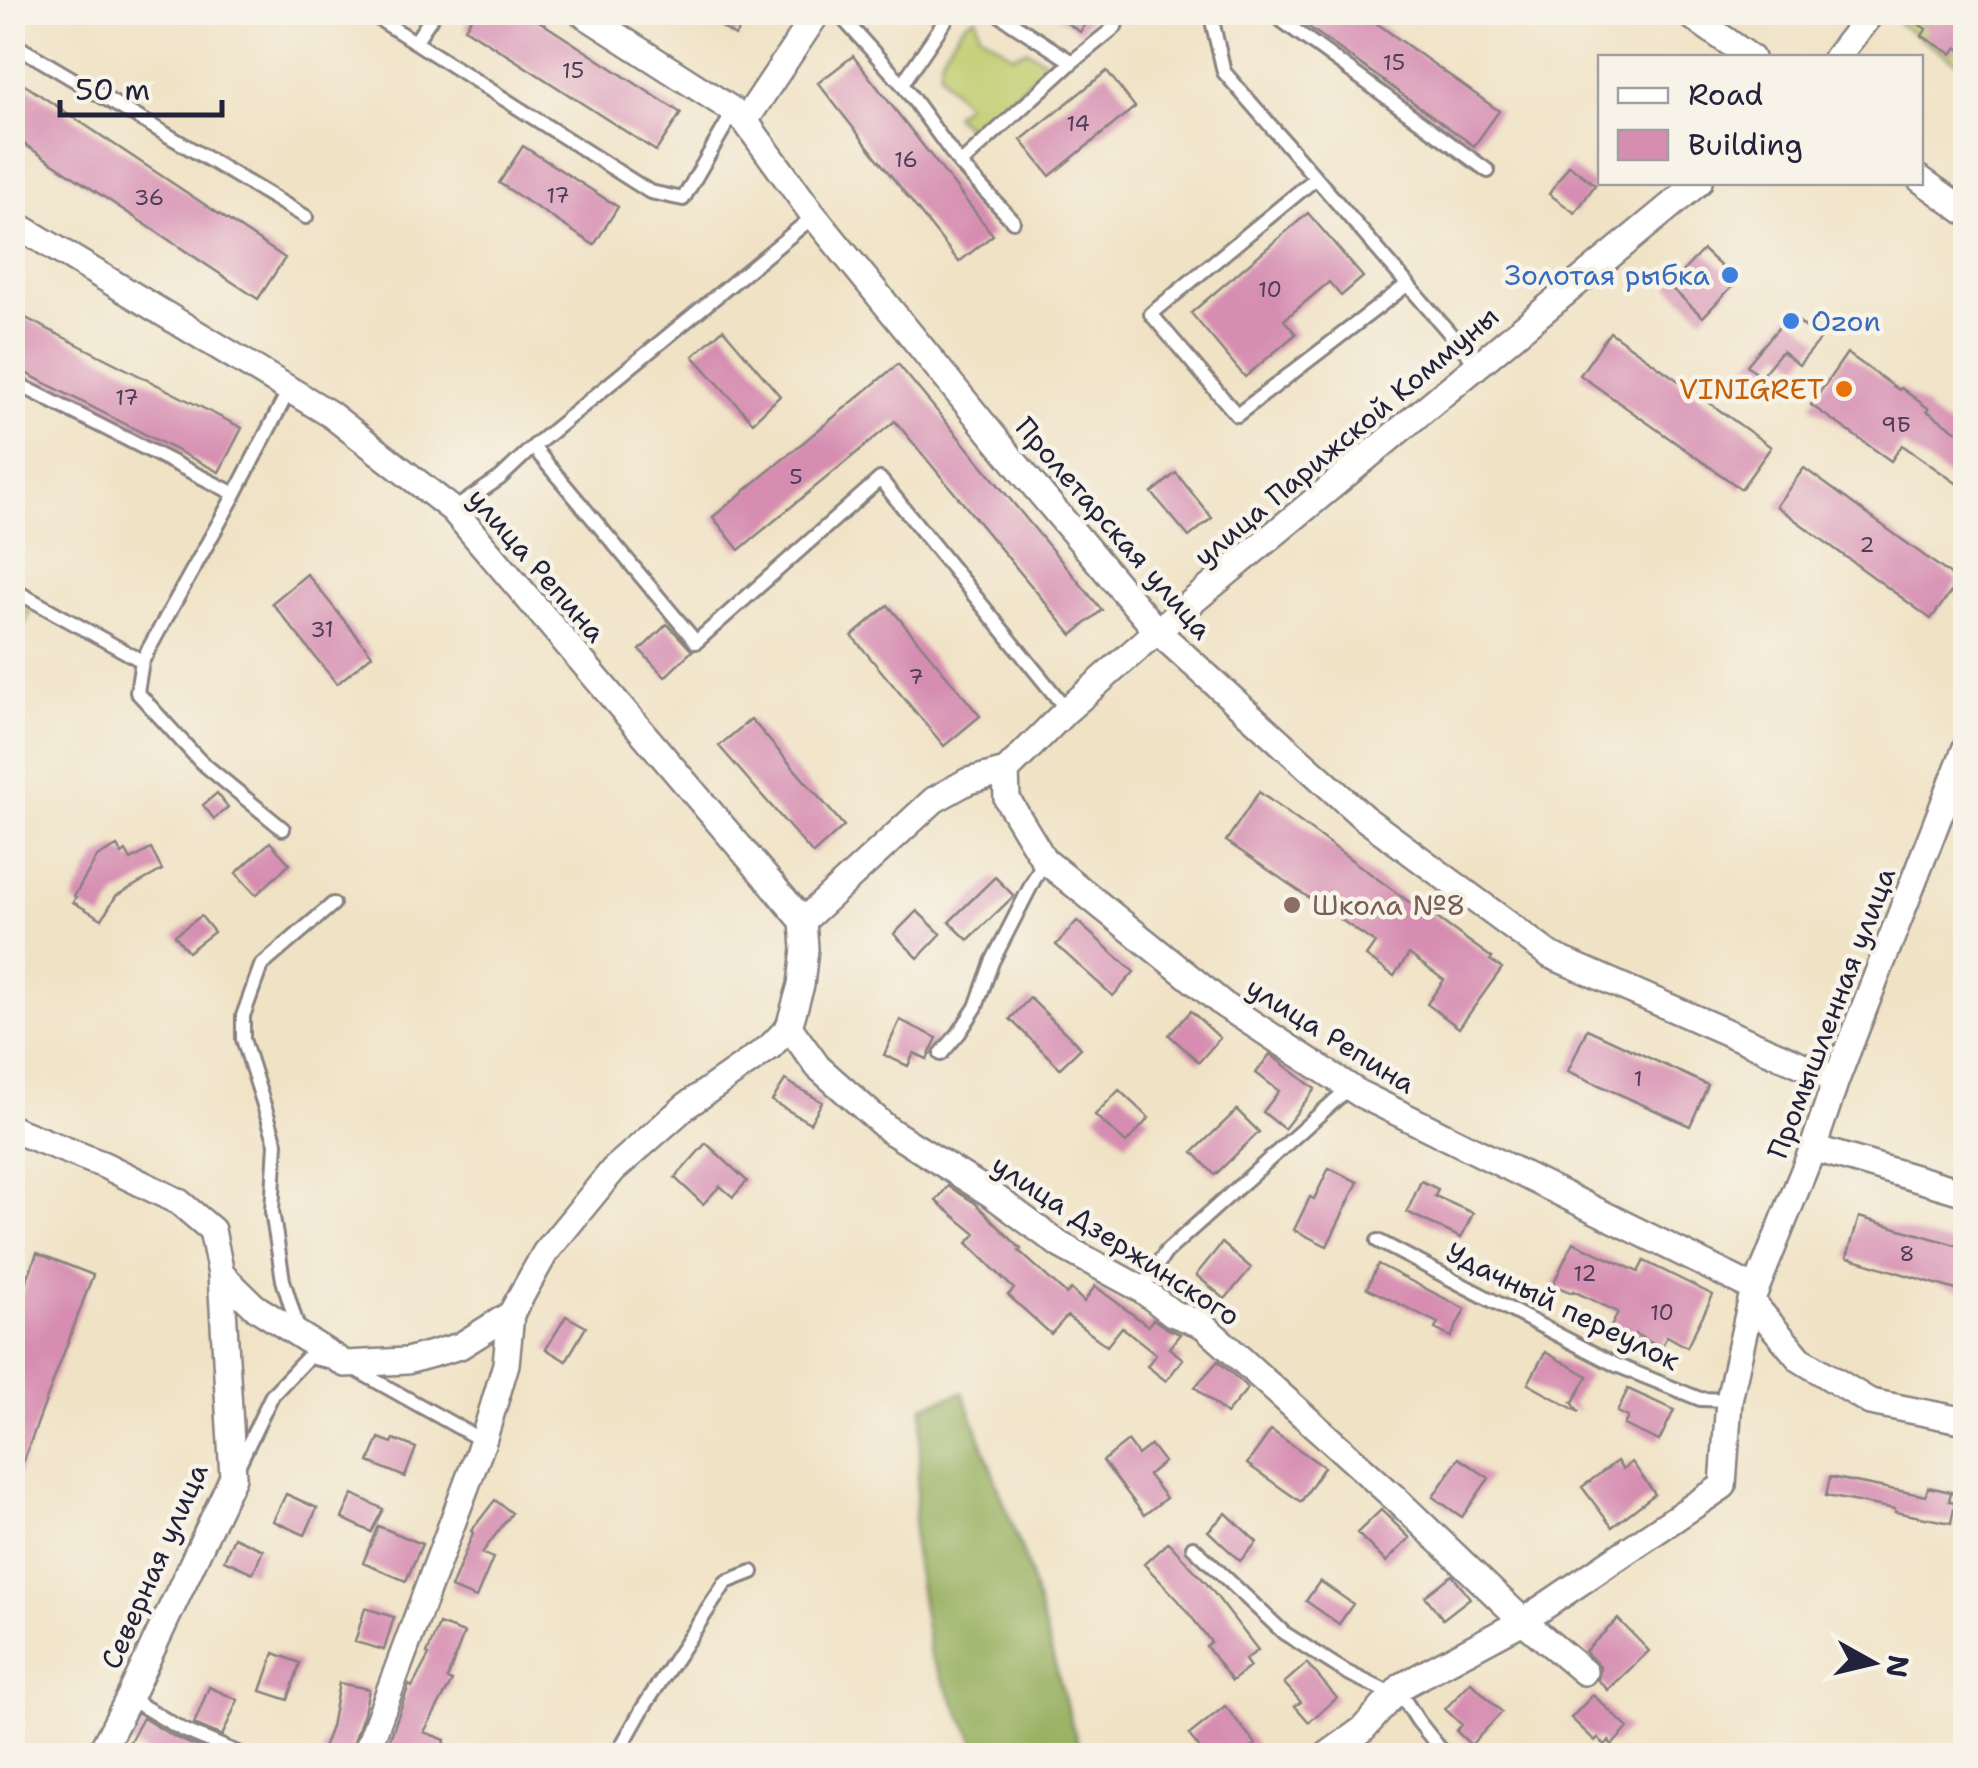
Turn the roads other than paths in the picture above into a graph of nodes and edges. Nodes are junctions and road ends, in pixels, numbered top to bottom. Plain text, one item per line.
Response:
1 (368, 12) edge
2 (435, 12) edge
3 (580, 12) edge
4 (818, 12) edge
5 (837, 12) edge
6 (952, 12) edge
7 (995, 12) edge
8 (1119, 12) edge
9 (1210, 12) edge
10 (1270, 12) edge
11 (1686, 12) edge
12 (1872, 12) edge
13 (414, 42) junction
14 (12, 44) edge
15 (1747, 55) edge
16 (1838, 55) edge
17 (1072, 62) junction
18 (902, 84) junction
19 (740, 116) junction
20 (960, 164) junction
21 (1488, 170) dead end
22 (1316, 178) junction
23 (1923, 182) edge
24 (1695, 185) edge
25 (1966, 212) edge
26 (814, 216) junction
27 (306, 218) dead end
28 (1013, 221) dead end
29 (12, 222) edge
30 (1408, 284) junction
31 (1478, 366) junction
32 (12, 382) edge
33 (289, 390) junction
34 (533, 447) junction
35 (235, 494) junction
36 (453, 510) junction
37 (12, 589) edge
38 (1158, 631) junction
39 (142, 661) junction
40 (1067, 710) junction
41 (1966, 747) edge
42 (1006, 771) junction
43 (283, 829) dead end
44 (1044, 860) junction
45 (333, 904) dead end
46 (803, 922) junction
47 (789, 1027) junction
48 (941, 1054) dead end
49 (1836, 1080) junction
50 (1350, 1087) junction
51 (12, 1129) edge
52 (1813, 1148) junction
53 (1966, 1193) edge
54 (1378, 1241) dead end
55 (221, 1274) junction
56 (1141, 1289) junction
57 (1753, 1295) junction
58 (511, 1314) junction
59 (300, 1337) junction
60 (345, 1364) junction
61 (1730, 1400) junction
62 (1966, 1421) edge
63 (483, 1441) junction
64 (232, 1477) junction
65 (1194, 1547) dead end
66 (752, 1572) dead end
67 (1523, 1621) junction
68 (1584, 1672) dead end
69 (1396, 1693) junction
70 (129, 1698) junction
71 (99, 1756) edge
72 (245, 1756) edge
73 (365, 1756) edge
74 (616, 1756) edge
75 (1326, 1756) edge
76 (1446, 1756) edge

1 - 13 lane
2 - 13 lane
3 - 19 street, Пролетарская улица
4 - 19 street
5 - 18 lane
6 - 18 lane
7 - 17 lane
8 - 17 lane
9 - 22 lane
10 - 21 lane
11 - 15 street
12 - 16 street
13 - 19 lane
14 - 27 lane
17 - 20 lane
18 - 20 lane
19 - 26 street, Пролетарская улица
20 - 28 lane
22 - 30 lane
22 - 30 lane
23 - 25 street
24 - 31 street, улица Парижской Коммуны
26 - 34 lane
26 - 38 street, Пролетарская улица
29 - 33 street, улица Репина
30 - 31 lane
31 - 38 street, улица Парижской Коммуны
32 - 35 lane
33 - 35 lane
33 - 36 street, улица Репина
34 - 36 lane
34 - 40 lane
35 - 39 lane
36 - 46 street, улица Репина
37 - 39 lane
38 - 40 street, улица Парижской Коммуны
38 - 49 street, Пролетарская улица
39 - 43 lane
40 - 42 street, улица Парижской Коммуны
41 - 49 street, Промышленная улица
42 - 44 street, улица Репина
42 - 46 street, улица Парижской Коммуны
44 - 48 lane
44 - 50 street, улица Репина
45 - 59 lane
46 - 47 street
47 - 56 street, улица Дзержинского
47 - 58 street
49 - 52 street, Промышленная улица
50 - 56 lane
50 - 57 street, улица Репина
51 - 55 street, Северная улица
52 - 53 street
52 - 57 street, Промышленная улица
54 - 61 lane, Удачный переулок
55 - 59 street
55 - 64 street, Северная улица
56 - 67 street, улица Дзержинского
57 - 61 street, Промышленная улица
57 - 62 street
58 - 60 street
58 - 63 street
59 - 60 street
60 - 63 lane
60 - 64 lane
61 - 67 street, Промышленная улица
63 - 73 street
64 - 70 street, Северная улица
65 - 69 lane
66 - 74 lane
67 - 68 street, улица Дзержинского
67 - 69 street
69 - 75 street
69 - 76 lane
70 - 71 street, Северная улица
70 - 72 lane

